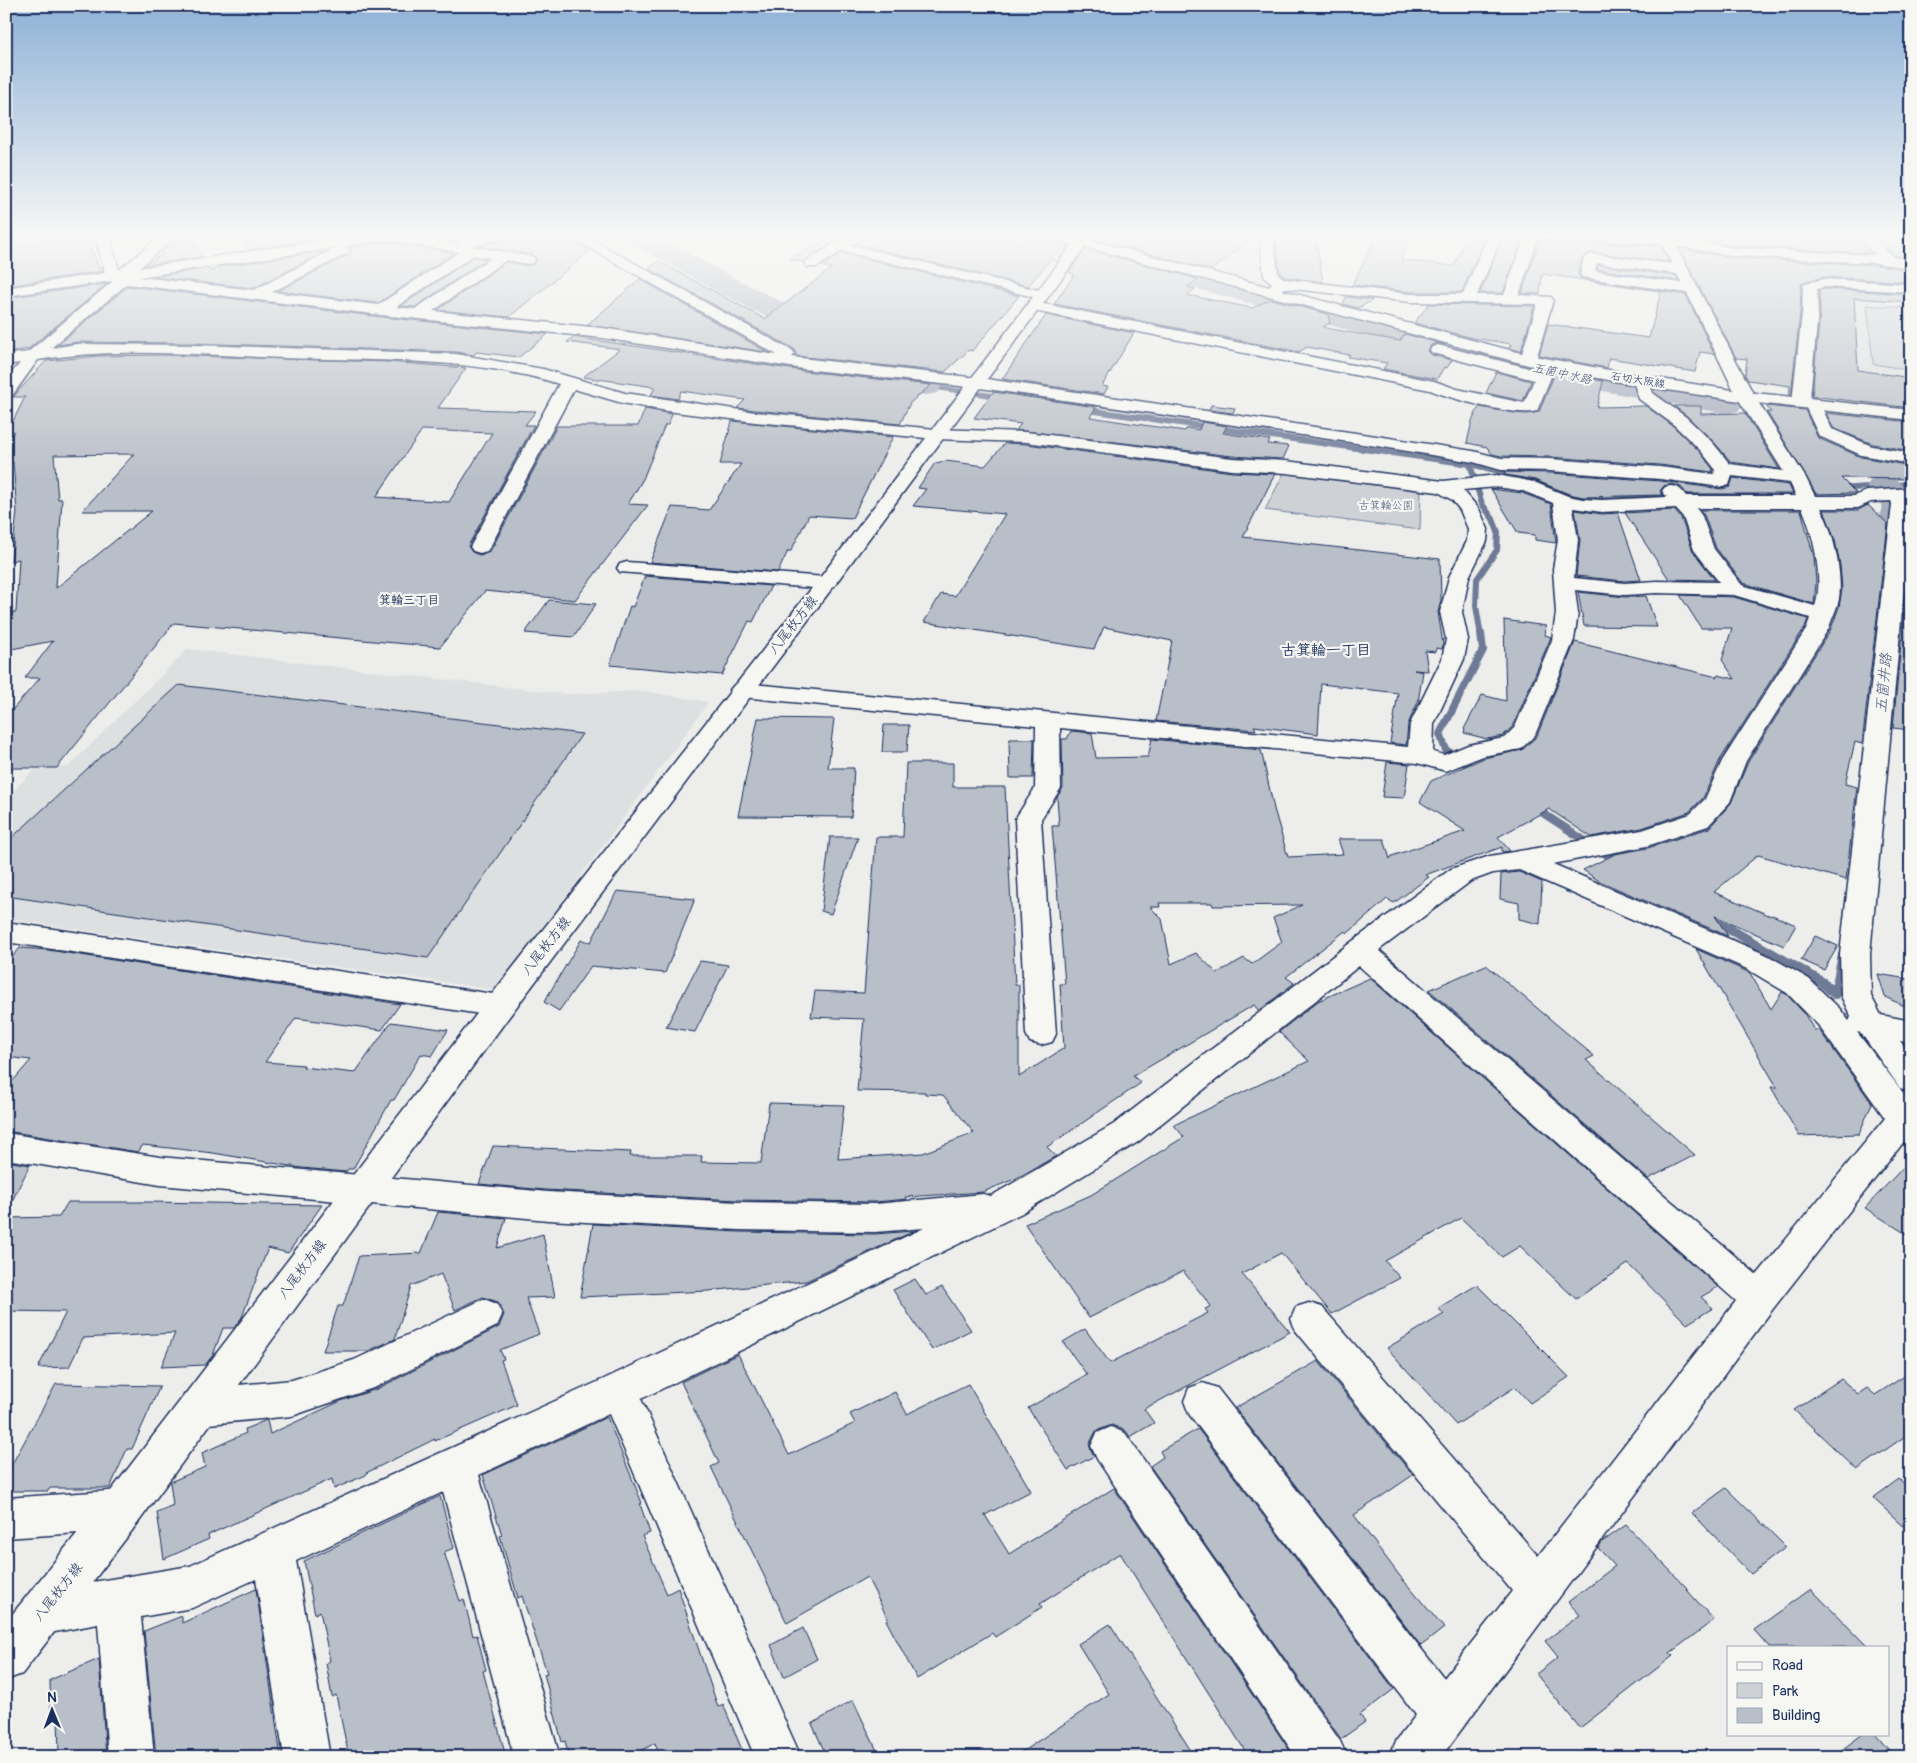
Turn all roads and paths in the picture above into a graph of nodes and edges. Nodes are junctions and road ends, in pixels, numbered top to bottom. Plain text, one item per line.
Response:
1 (76, 316) edge
2 (440, 316) edge
3 (718, 316) edge
4 (1027, 316) edge
5 (1109, 316) edge
6 (1368, 316) edge
7 (1543, 316) edge
8 (1707, 316) edge
9 (1810, 316) edge
10 (1438, 350) dead end
11 (33, 356) junction
12 (1465, 357) junction
13 (6, 360) edge
14 (803, 364) junction
15 (1534, 367) junction
16 (1641, 381) junction
17 (569, 382) junction
18 (972, 389) junction
19 (1445, 390) junction
20 (6, 392) edge
21 (1746, 396) junction
22 (1807, 402) junction
23 (1911, 415) edge
24 (936, 434) junction
25 (1911, 460) edge
26 (1724, 469) junction
27 (1499, 472) junction
28 (1660, 473) junction
29 (1797, 478) junction
30 (1443, 487) junction
31 (1904, 495) edge
32 (1562, 500) junction
33 (1680, 502) junction
34 (1808, 503) junction
35 (480, 547) dead end
36 (627, 568) dead end
37 (826, 583) junction
38 (1563, 583) junction
39 (1735, 589) junction
40 (1823, 615) junction
41 (742, 690) junction
42 (1048, 720) junction
43 (1420, 756) junction
44 (1522, 861) junction
45 (6, 932) edge
46 (1360, 950) junction
47 (500, 1006) junction
48 (1829, 1016) junction
49 (1871, 1025) junction
50 (1911, 1032) edge
51 (1041, 1034) dead end
52 (1911, 1079) edge
53 (1907, 1123) edge
54 (6, 1146) edge
55 (363, 1189) junction
56 (1001, 1207) junction
57 (1759, 1298) junction
58 (484, 1315) dead end
59 (1309, 1319) dead end
60 (618, 1391) junction
61 (1203, 1401) dead end
62 (198, 1407) junction
63 (1111, 1446) dead end
64 (456, 1466) junction
65 (122, 1510) junction
66 (6, 1518) edge
67 (272, 1550) junction
68 (1538, 1590) junction
69 (118, 1600) junction
70 (44, 1612) junction
71 (6, 1658) edge
72 (1444, 1715) junction
73 (131, 1757) edge
74 (307, 1757) edge
75 (537, 1757) edge
76 (778, 1757) edge
77 (1324, 1757) edge
78 (1412, 1757) edge

1 - 11 street
2 - 14 street
3 - 14 street
4 - 18 street, 八尾枚方線
5 - 19 street
6 - 15 street, 石切大阪線
7 - 15 street
8 - 21 street
9 - 22 street
10 - 12 street
11 - 13 street
11 - 17 street
11 - 20 street
12 - 15 street
12 - 19 street
14 - 18 street
15 - 16 street, 石切大阪線
15 - 19 street
16 - 21 street, 石切大阪線
16 - 26 street
17 - 24 street
17 - 35 street
18 - 24 street, 八尾枚方線
18 - 27 street
21 - 22 street, 石切大阪線
21 - 29 street
22 - 23 street, 石切大阪線
22 - 25 street
24 - 30 street
24 - 37 street, 八尾枚方線
26 - 28 street
26 - 29 street
27 - 28 street
27 - 30 street
27 - 32 street
28 - 33 street
29 - 34 street
30 - 43 street
31 - 34 street
31 - 49 street
32 - 33 street
32 - 38 street
33 - 34 street
33 - 39 street
34 - 40 street
36 - 37 street
37 - 41 street, 八尾枚方線
38 - 39 street
38 - 43 street
39 - 40 street
40 - 44 street
41 - 42 street
41 - 47 street, 八尾枚方線
42 - 43 street
42 - 51 street
44 - 46 street
44 - 48 street
45 - 47 street
46 - 56 street
46 - 57 street
47 - 55 street, 八尾枚方線
48 - 49 street
48 - 53 street
49 - 50 street
49 - 52 street
53 - 57 street
54 - 55 street
55 - 56 street
55 - 62 street, 八尾枚方線
56 - 60 street
57 - 68 street
58 - 62 street
59 - 68 street
60 - 64 street
60 - 76 street
61 - 72 street
62 - 65 street, 八尾枚方線
63 - 77 street
64 - 67 street
64 - 75 street
65 - 66 street
65 - 70 street, 八尾枚方線
67 - 69 street
67 - 74 street
68 - 72 street
69 - 70 street
69 - 73 street
70 - 71 street, 八尾枚方線
72 - 78 street

